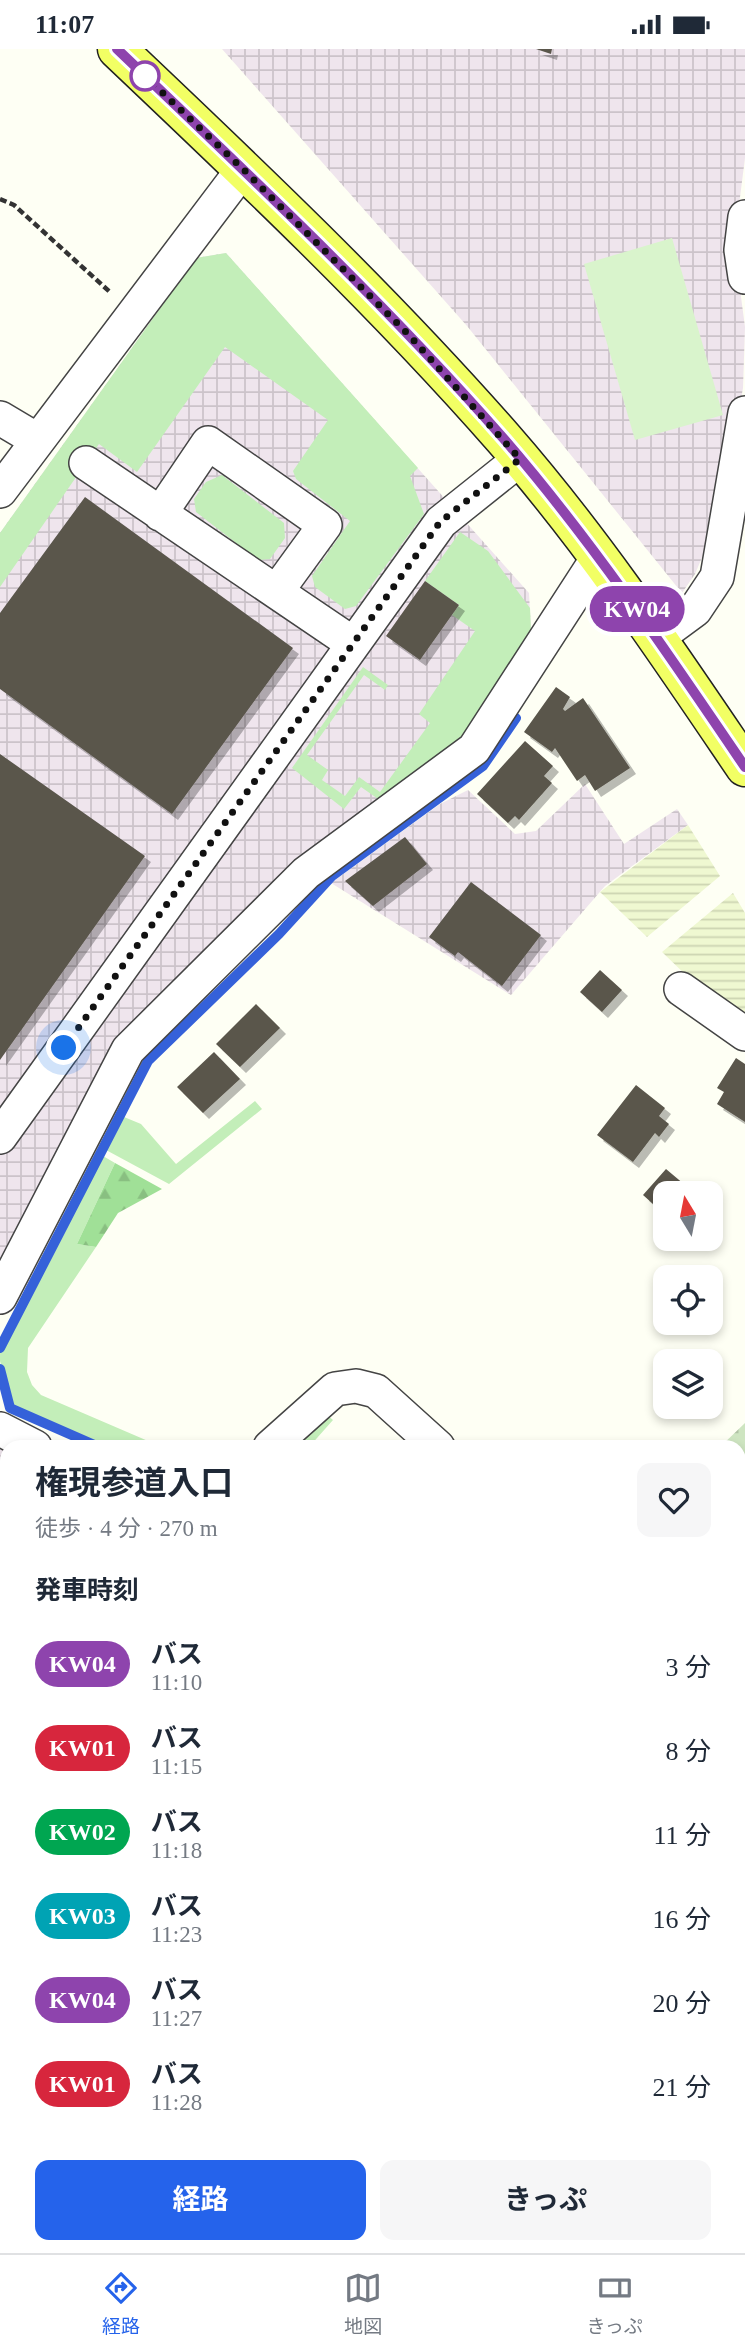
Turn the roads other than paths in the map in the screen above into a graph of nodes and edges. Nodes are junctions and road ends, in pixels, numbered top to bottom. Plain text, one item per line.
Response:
1 (117, 49) edge
2 (243, 169) junction
3 (745, 217) edge
4 (745, 277) edge
5 (745, 413) edge
6 (0, 418) edge
7 (37, 440) junction
8 (520, 459) junction
9 (86, 463) dead end
10 (0, 491) edge
11 (160, 514) junction
12 (599, 556) junction
13 (277, 591) junction
14 (657, 638) junction
15 (352, 643) junction
16 (745, 767) edge
17 (681, 989) dead end
18 (745, 1034) edge
19 (0, 1137) edge
20 (0, 1297) edge
21 (0, 1429) edge
22 (21, 1440) edge
23 (278, 1440) edge
24 (430, 1440) edge

1 - 2 main road
2 - 7 street
2 - 8 main road
3 - 4 street
5 - 14 street
6 - 7 street
7 - 10 street
8 - 12 main road
8 - 15 street
9 - 11 street
11 - 13 street
11 - 13 street
12 - 14 main road
12 - 20 street
13 - 15 street
14 - 16 main road
15 - 19 street
17 - 18 street
21 - 22 street
23 - 24 street

